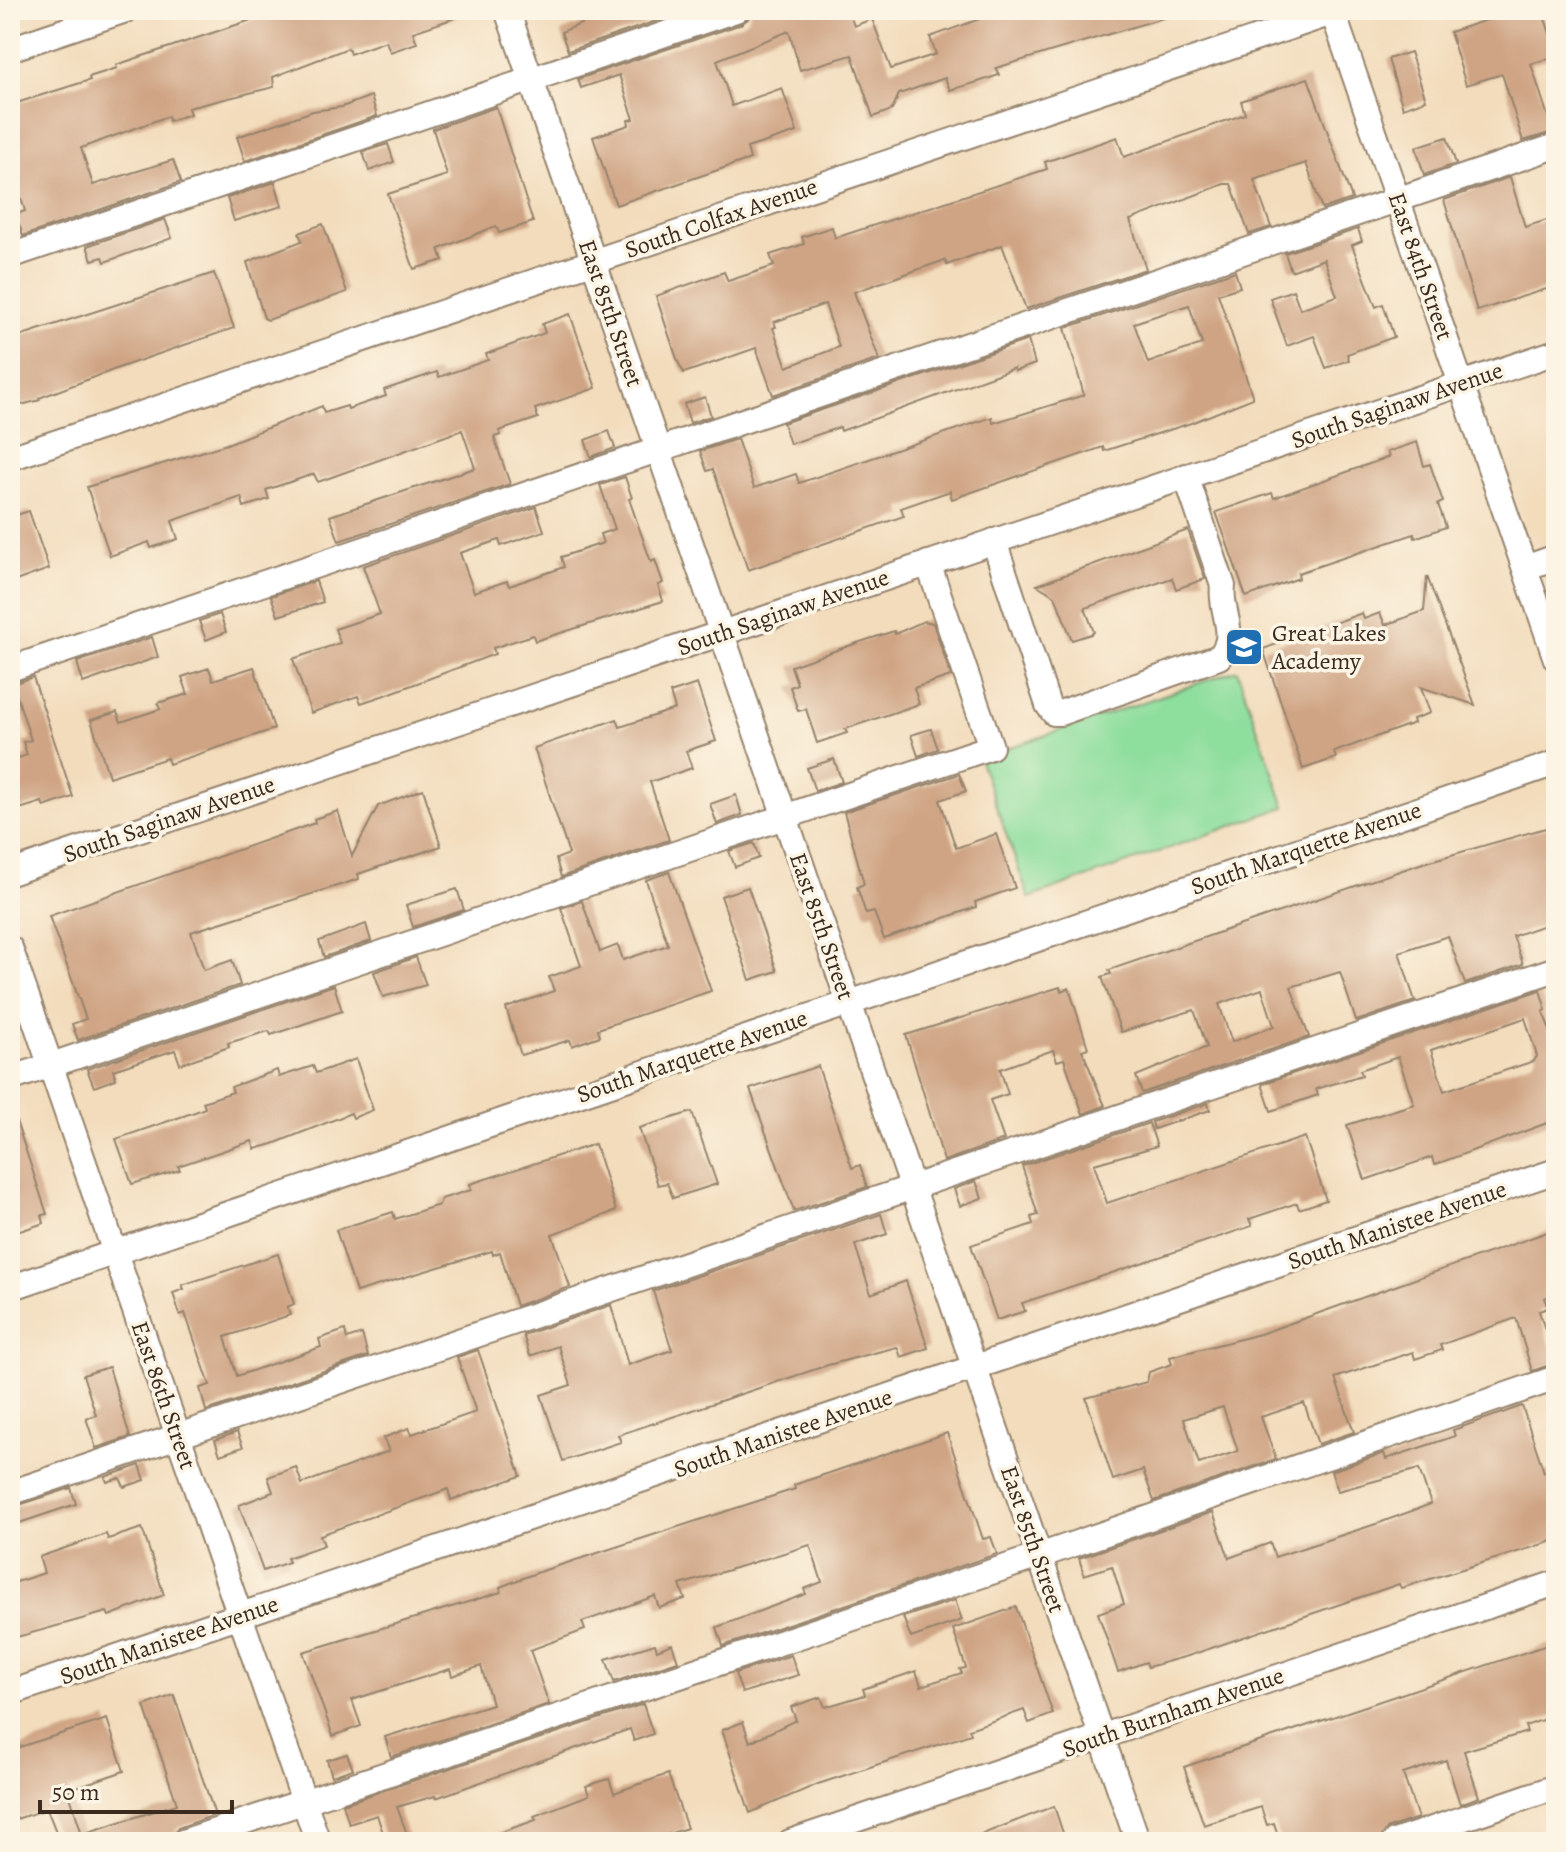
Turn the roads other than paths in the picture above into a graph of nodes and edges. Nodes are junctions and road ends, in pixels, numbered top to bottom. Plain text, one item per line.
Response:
1 (126, 10) edge
2 (507, 10) edge
3 (736, 10) edge
4 (1335, 11) edge
5 (10, 49) edge
6 (531, 79) junction
7 (1556, 146) edge
8 (1398, 200) junction
9 (10, 256) edge
10 (593, 261) junction
11 (1556, 352) edge
12 (1461, 384) junction
13 (658, 450) junction
14 (10, 458) edge
15 (1186, 476) junction
16 (994, 541) junction
17 (1556, 557) edge
18 (928, 563) junction
19 (1525, 568) junction
20 (721, 633) junction
21 (1556, 659) edge
22 (10, 669) edge
23 (1556, 763) edge
24 (785, 818) junction
25 (10, 873) edge
26 (10, 948) edge
27 (1556, 969) edge
28 (849, 1003) junction
29 (51, 1065) junction
30 (10, 1079) edge
31 (1556, 1171) edge
32 (912, 1187) junction
33 (115, 1252) junction
34 (10, 1288) edge
35 (974, 1368) junction
36 (1556, 1378) edge
37 (178, 1436) junction
38 (10, 1493) edge
39 (1039, 1556) junction
40 (1556, 1583) edge
41 (240, 1616) junction
42 (10, 1693) edge
43 (1101, 1735) junction
44 (1556, 1787) edge
45 (304, 1801) junction
46 (183, 1842) edge
47 (318, 1842) edge
48 (790, 1842) edge
49 (1138, 1842) edge
50 (1394, 1842) edge

1 - 5 street
2 - 6 street, East 85th Street
3 - 6 street
4 - 8 street, East 84th Street
4 - 10 street, South Colfax Avenue
6 - 9 street
6 - 10 street, East 85th Street
7 - 8 street
8 - 12 street, East 84th Street
8 - 13 street
10 - 13 street, East 85th Street
10 - 14 street, South Colfax Avenue
11 - 12 street, South Saginaw Avenue
12 - 15 street, South Saginaw Avenue
12 - 19 street, East 84th Street
13 - 20 street, East 85th Street
13 - 22 street
15 - 16 street, South Saginaw Avenue
15 - 16 street
16 - 18 street, South Saginaw Avenue
17 - 19 street
18 - 20 street, South Saginaw Avenue
18 - 24 street
19 - 21 street, East 84th Street
20 - 24 street, East 85th Street
20 - 25 street, South Saginaw Avenue
23 - 28 street, South Marquette Avenue
24 - 28 street, East 85th Street
24 - 29 street
26 - 29 street, East 86th Street
27 - 32 street
28 - 32 street, East 85th Street
28 - 33 street, South Marquette Avenue
29 - 30 street
29 - 33 street, East 86th Street
31 - 35 street, South Manistee Avenue
32 - 35 street, East 85th Street
32 - 37 street
33 - 34 street, South Marquette Avenue
33 - 37 street, East 86th Street
35 - 39 street, East 85th Street
35 - 41 street, South Manistee Avenue
36 - 39 street
37 - 38 street
37 - 41 street, East 86th Street
39 - 43 street, East 85th Street
39 - 45 street
40 - 43 street, South Burnham Avenue
41 - 42 street, South Manistee Avenue
41 - 45 street, East 86th Street
43 - 48 street, South Burnham Avenue
43 - 49 street, East 85th Street
44 - 50 street
45 - 46 street
45 - 47 street, East 86th Street

